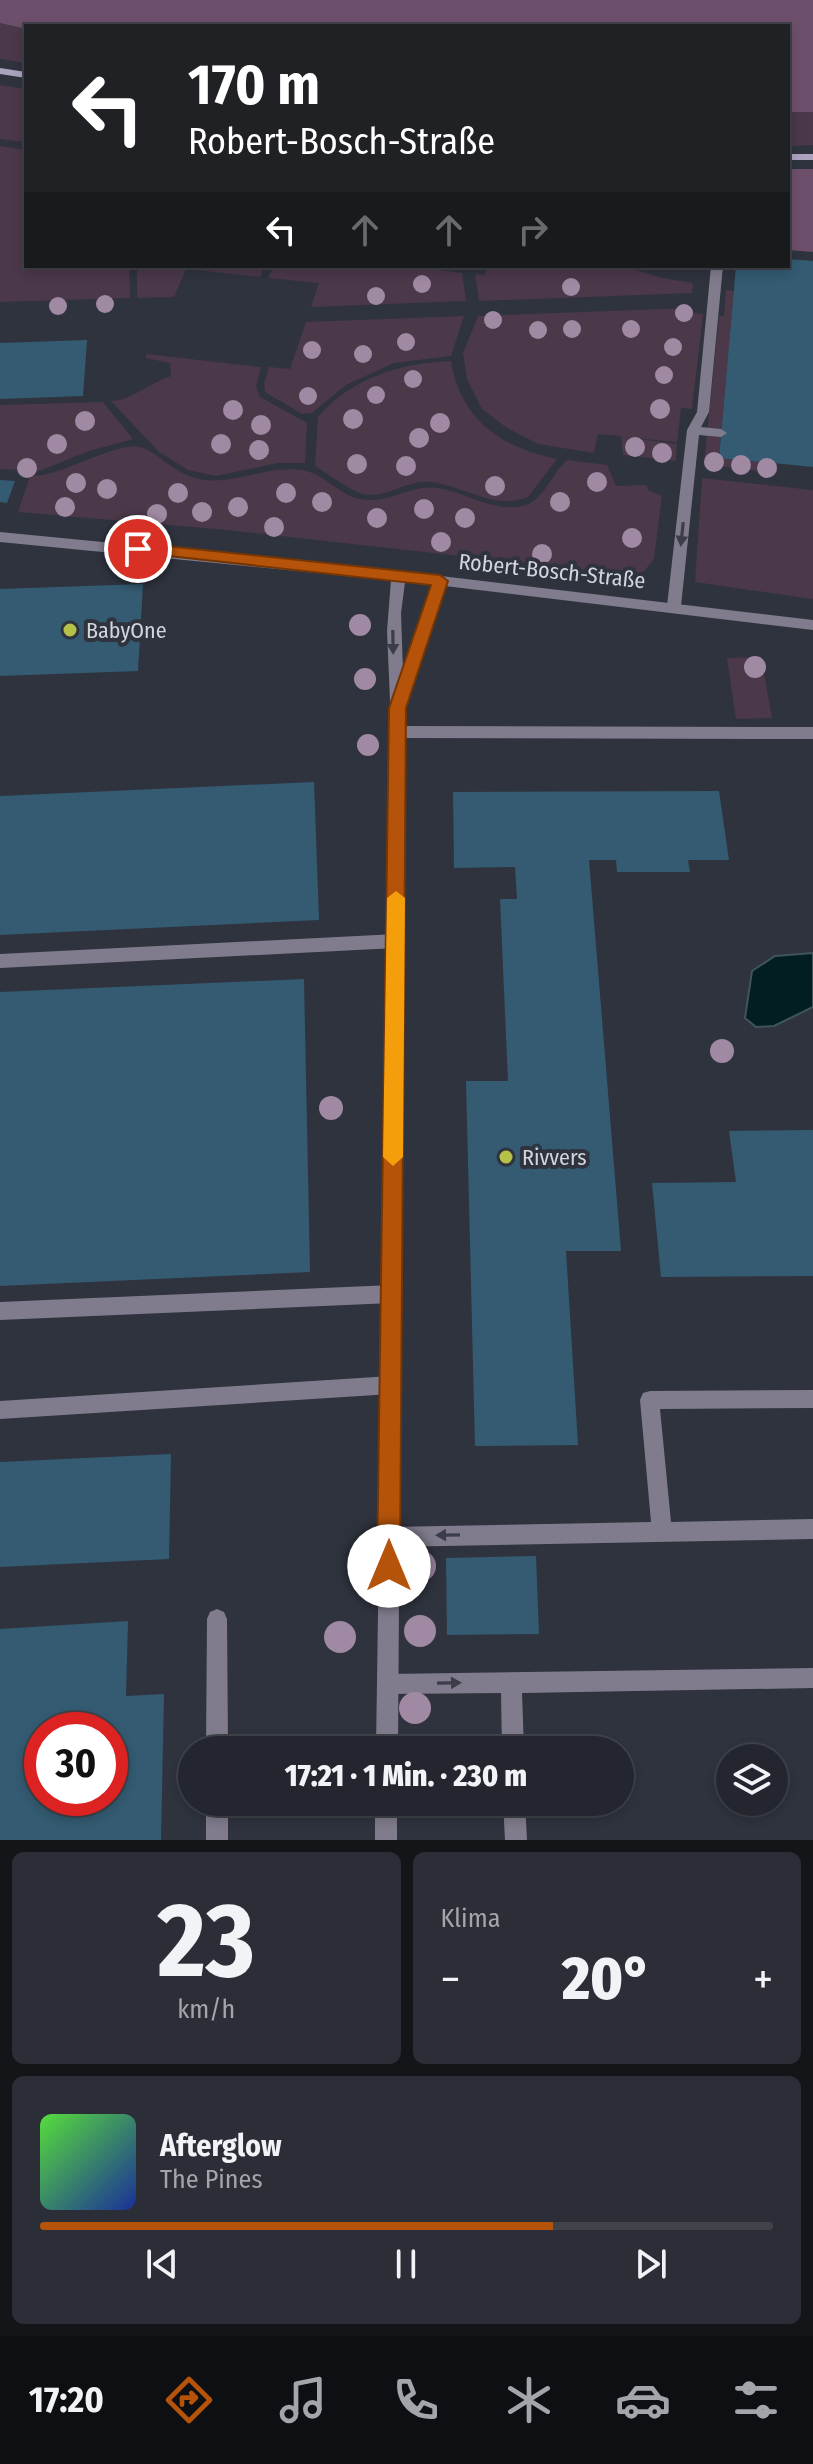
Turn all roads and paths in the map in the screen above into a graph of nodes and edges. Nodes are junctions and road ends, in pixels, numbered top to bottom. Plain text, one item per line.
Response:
1 (0, 71) edge
2 (24, 75) edge
3 (790, 157) edge
4 (813, 157) edge
5 (717, 268) edge
6 (693, 430) junction
7 (721, 433) dead end
8 (0, 537) edge
9 (399, 576) junction
10 (440, 581) junction
11 (674, 606) junction
12 (813, 625) edge
13 (398, 708) junction
14 (398, 732) junction
15 (813, 733) edge
16 (396, 941) junction
17 (0, 961) edge
18 (392, 1294) junction
19 (0, 1311) edge
20 (391, 1385) junction
21 (813, 1399) edge
22 (0, 1410) edge
23 (813, 1529) edge
24 (662, 1530) junction
25 (389, 1537) junction
26 (217, 1619) dead end
27 (813, 1678) edge
28 (511, 1682) junction
29 (388, 1684) junction
30 (217, 1736) edge
31 (387, 1736) edge
32 (513, 1736) edge
33 (217, 1816) edge
34 (386, 1816) edge
35 (515, 1816) edge
36 (217, 1840) edge
37 (386, 1840) edge
38 (516, 1840) edge

1 - 2 main road
3 - 4 main road
5 - 6 street
6 - 7 street
6 -> 11 street
8 - 9 street, Robert-Bosch-Straße
9 - 10 street, Robert-Bosch-Straße
9 -> 13 street
10 - 11 street, Robert-Bosch-Straße
10 - 13 street
11 - 12 street, Robert-Bosch-Straße
13 - 14 street
14 - 15 street
14 - 16 street
16 - 17 street
16 - 18 street
18 - 19 street
18 - 20 street
20 - 22 street
20 - 25 street
21 - 24 street
23 - 24 street
24 -> 25 street
25 - 29 street
26 - 30 street
27 - 28 street
29 -> 28 street
28 - 32 street
29 - 31 street
33 - 36 street
34 - 37 street
35 - 38 street

